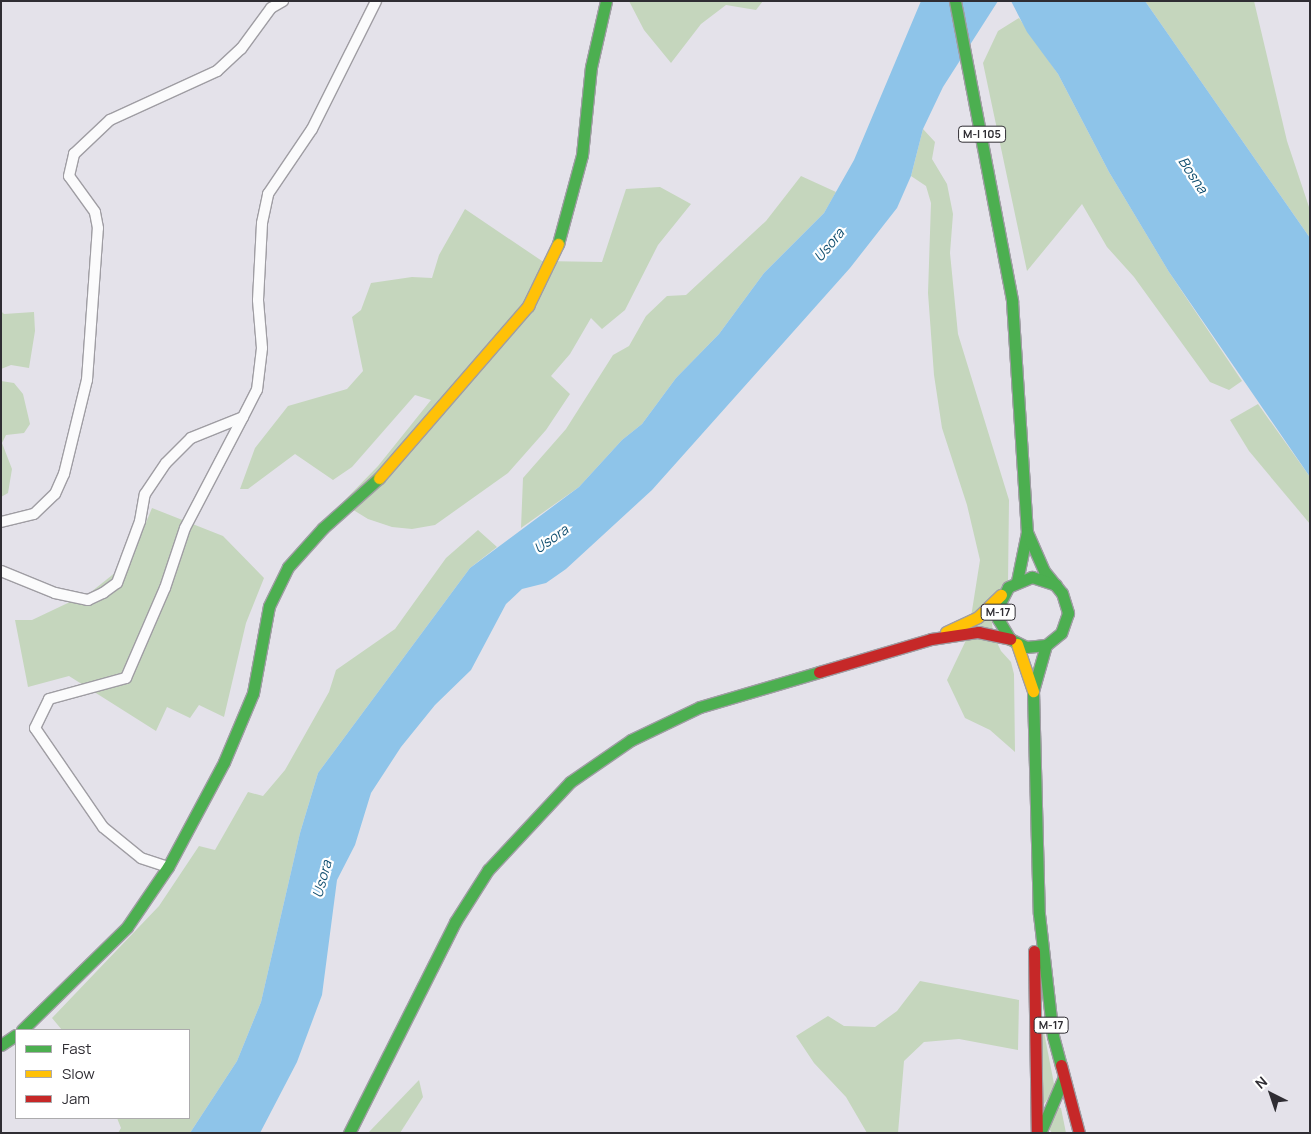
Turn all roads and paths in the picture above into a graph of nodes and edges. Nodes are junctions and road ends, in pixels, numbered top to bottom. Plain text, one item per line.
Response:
1 (283, 1) edge
2 (606, 1) edge
3 (955, 1) edge
4 (370, 4) edge
5 (243, 417) junction
6 (1, 522) edge
7 (1027, 532) junction
8 (1, 571) edge
9 (1017, 581) junction
10 (1056, 585) junction
11 (1002, 595) junction
12 (931, 639) junction
13 (1013, 641) junction
14 (1046, 645) junction
15 (1033, 691) junction
16 (168, 867) junction
17 (1039, 914) junction
18 (23, 1029) edge
19 (15, 1036) edge
20 (1, 1045) edge
21 (1063, 1079) junction
22 (349, 1133) edge
23 (1038, 1133) edge
24 (1079, 1133) edge

1 - 6 street
2 - 16 street
3 - 7 street, M-I 105
4 - 5 street
5 - 8 street
5 - 16 street
7 - 9 street
7 - 10 street, M-17
9 - 10 street
9 - 11 street, M-17
10 - 14 street, M-17
11 - 12 street
11 - 13 street, M-17
12 - 13 street
12 - 22 street
13 - 14 street
13 - 15 street, M-17
14 - 15 street, M-17
15 - 17 street, M-17
16 - 18 street
17 - 21 street, M-17
17 - 23 street
19 - 20 street
21 - 23 street
21 - 24 street, M-17

